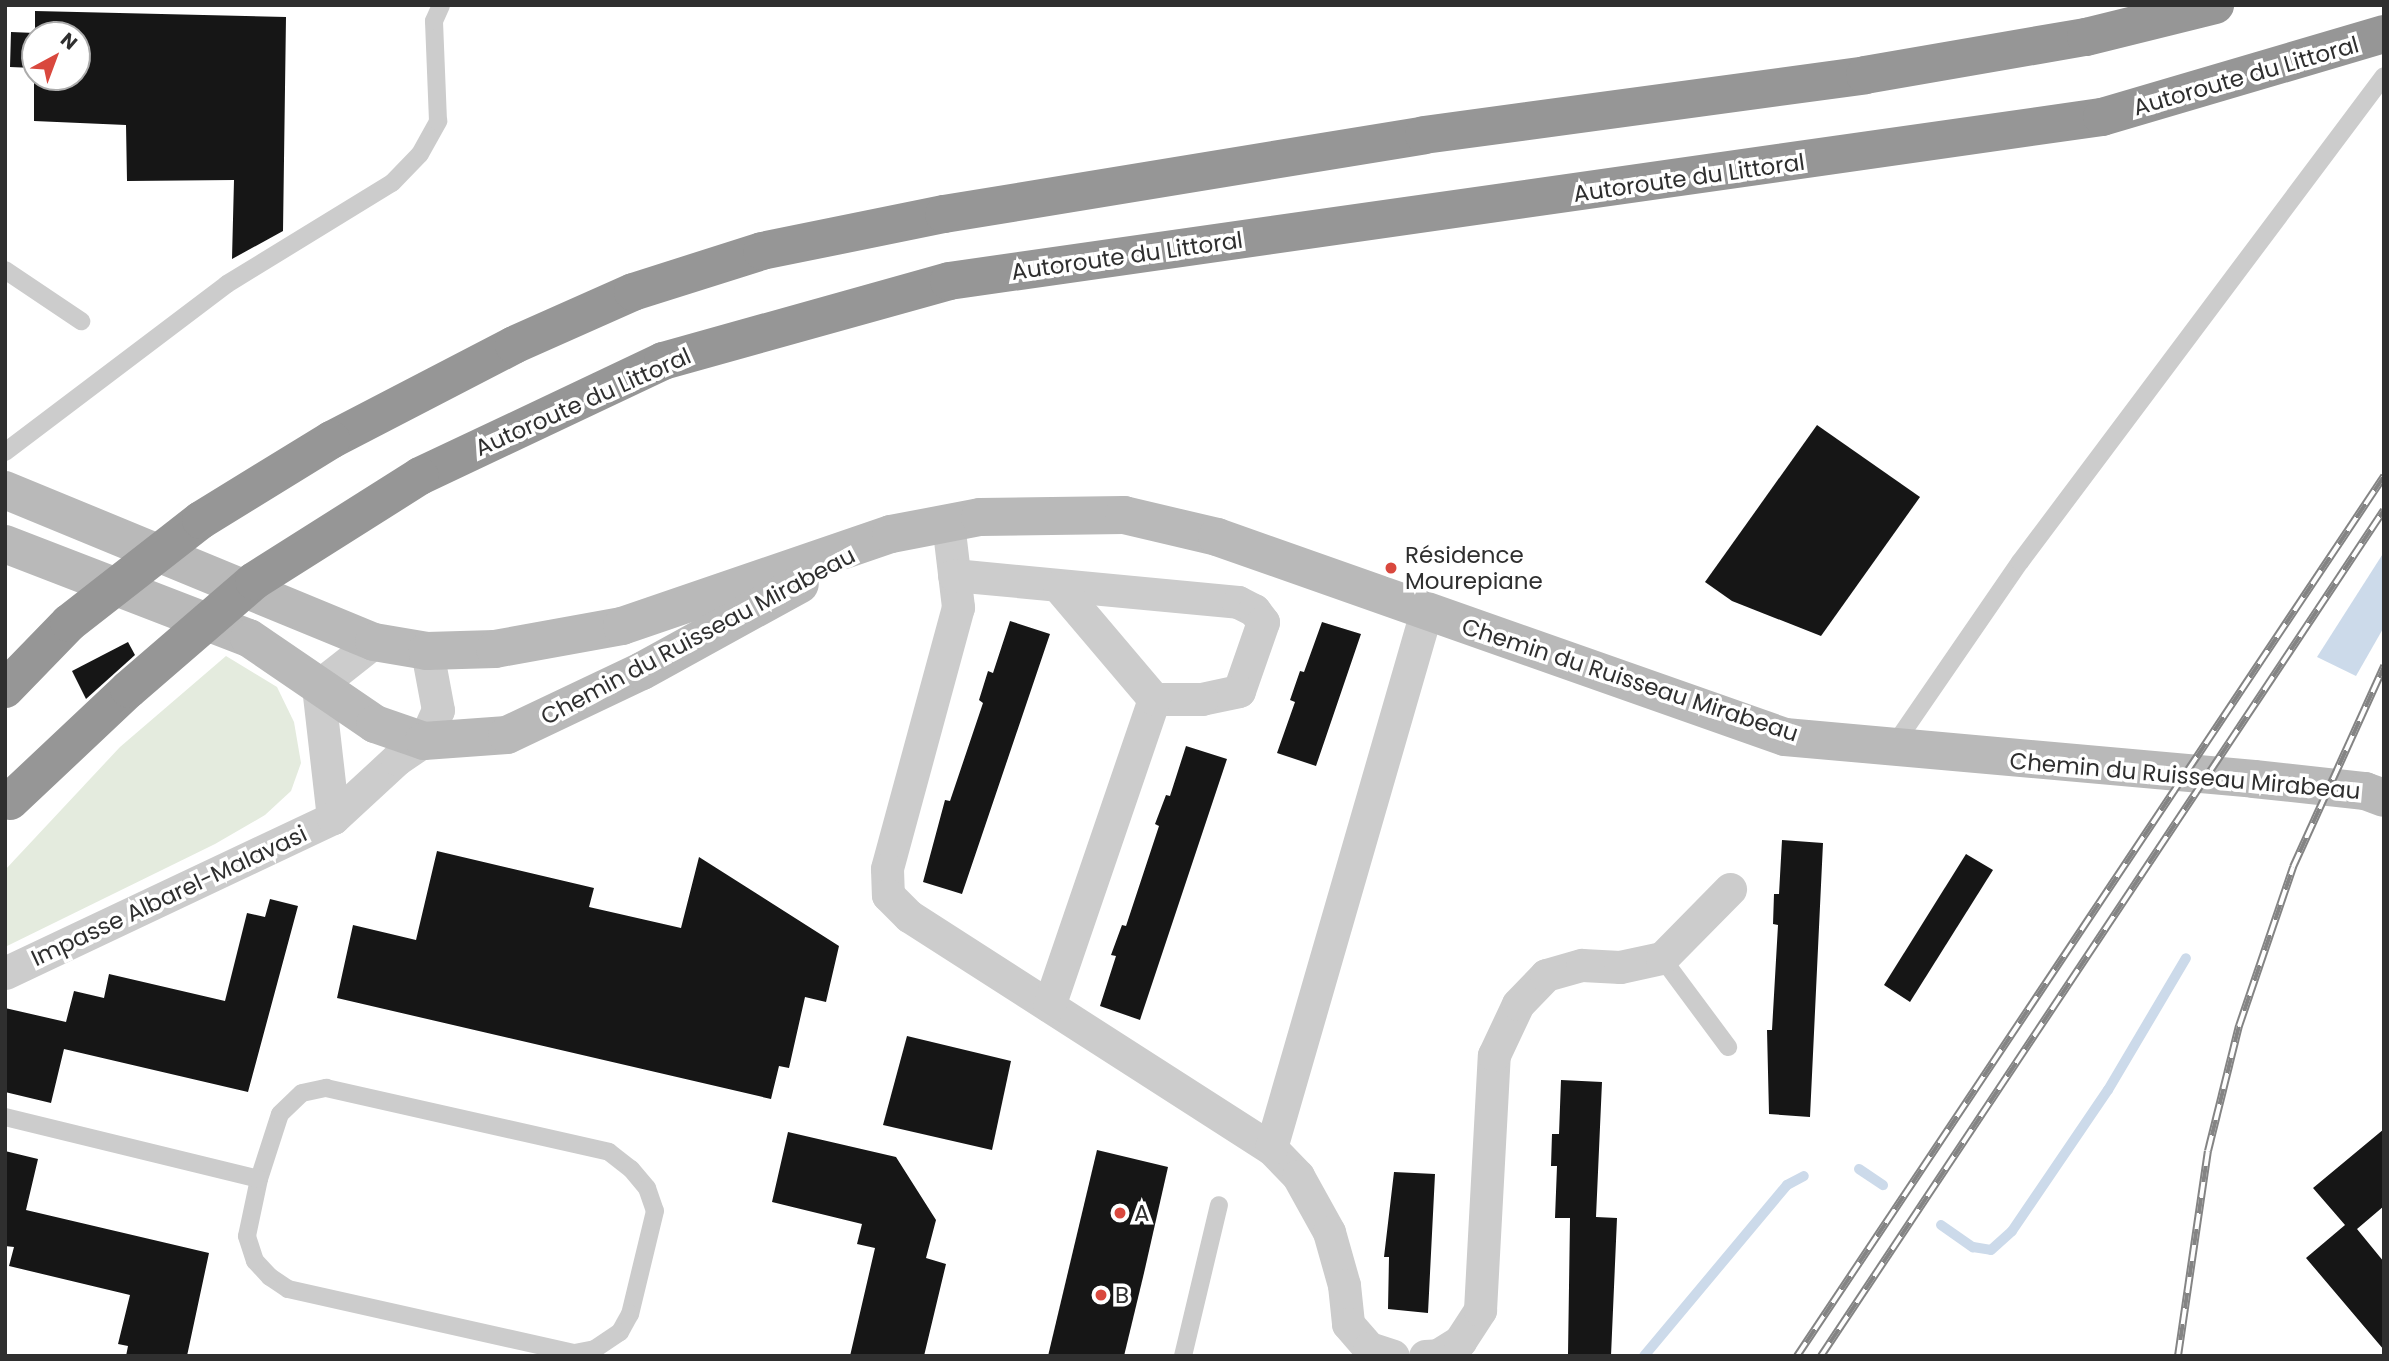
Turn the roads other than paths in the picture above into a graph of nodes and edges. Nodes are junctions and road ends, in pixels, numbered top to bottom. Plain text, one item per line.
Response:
1 (441, 5) edge
2 (2215, 5) edge
3 (2384, 34) edge
4 (2384, 76) edge
5 (5, 270) edge
6 (81, 321) dead end
7 (5, 452) edge
8 (5, 490) edge
9 (948, 523) junction
10 (891, 534) junction
11 (5, 544) edge
12 (954, 575) junction
13 (1059, 587) junction
14 (1426, 612) junction
15 (374, 642) junction
16 (427, 651) junction
17 (318, 686) junction
18 (5, 689) edge
19 (1154, 699) junction
20 (424, 741) junction
21 (1892, 748) junction
22 (2384, 798) edge
23 (8, 804) edge
24 (333, 818) junction
25 (1730, 889) dead end
26 (1662, 958) junction
27 (5, 973) edge
28 (1049, 1006) junction
29 (1728, 1047) dead end
30 (5, 1117) edge
31 (1271, 1148) junction
32 (259, 1179) junction
33 (1219, 1205) dead end
34 (1183, 1356) edge
35 (1393, 1356) edge
36 (1425, 1356) edge

1 - 7 lane
2 - 18 highway, bridge
3 - 23 highway, Autoroute du Littoral, bridge
4 - 21 lane
5 - 6 lane
8 - 15 street, Chemin du Ruisseau Mirabeau
9 - 10 street, Chemin du Ruisseau Mirabeau
9 - 12 street
9 - 14 street, Chemin du Ruisseau Mirabeau
10 - 16 street, Chemin du Ruisseau Mirabeau
10 - 20 street, Chemin du Ruisseau Mirabeau
11 - 17 street, Chemin du Ruisseau Mirabeau
12 - 13 street
12 - 28 street
13 - 19 street
13 - 19 street
14 - 21 street, Chemin du Ruisseau Mirabeau
14 - 31 street
15 - 16 street, Chemin du Ruisseau Mirabeau
15 - 17 street
16 - 20 street
17 - 20 street, Chemin du Ruisseau Mirabeau
17 - 24 street
19 - 28 street
20 - 24 street, Impasse Albarel-Malavasi
21 - 22 street, Chemin du Ruisseau Mirabeau
24 - 27 street, Impasse Albarel-Malavasi
25 - 26 street
26 - 29 lane
26 - 36 street
28 - 31 street
30 - 32 lane
31 - 35 street
32 - 32 lane
33 - 34 lane

